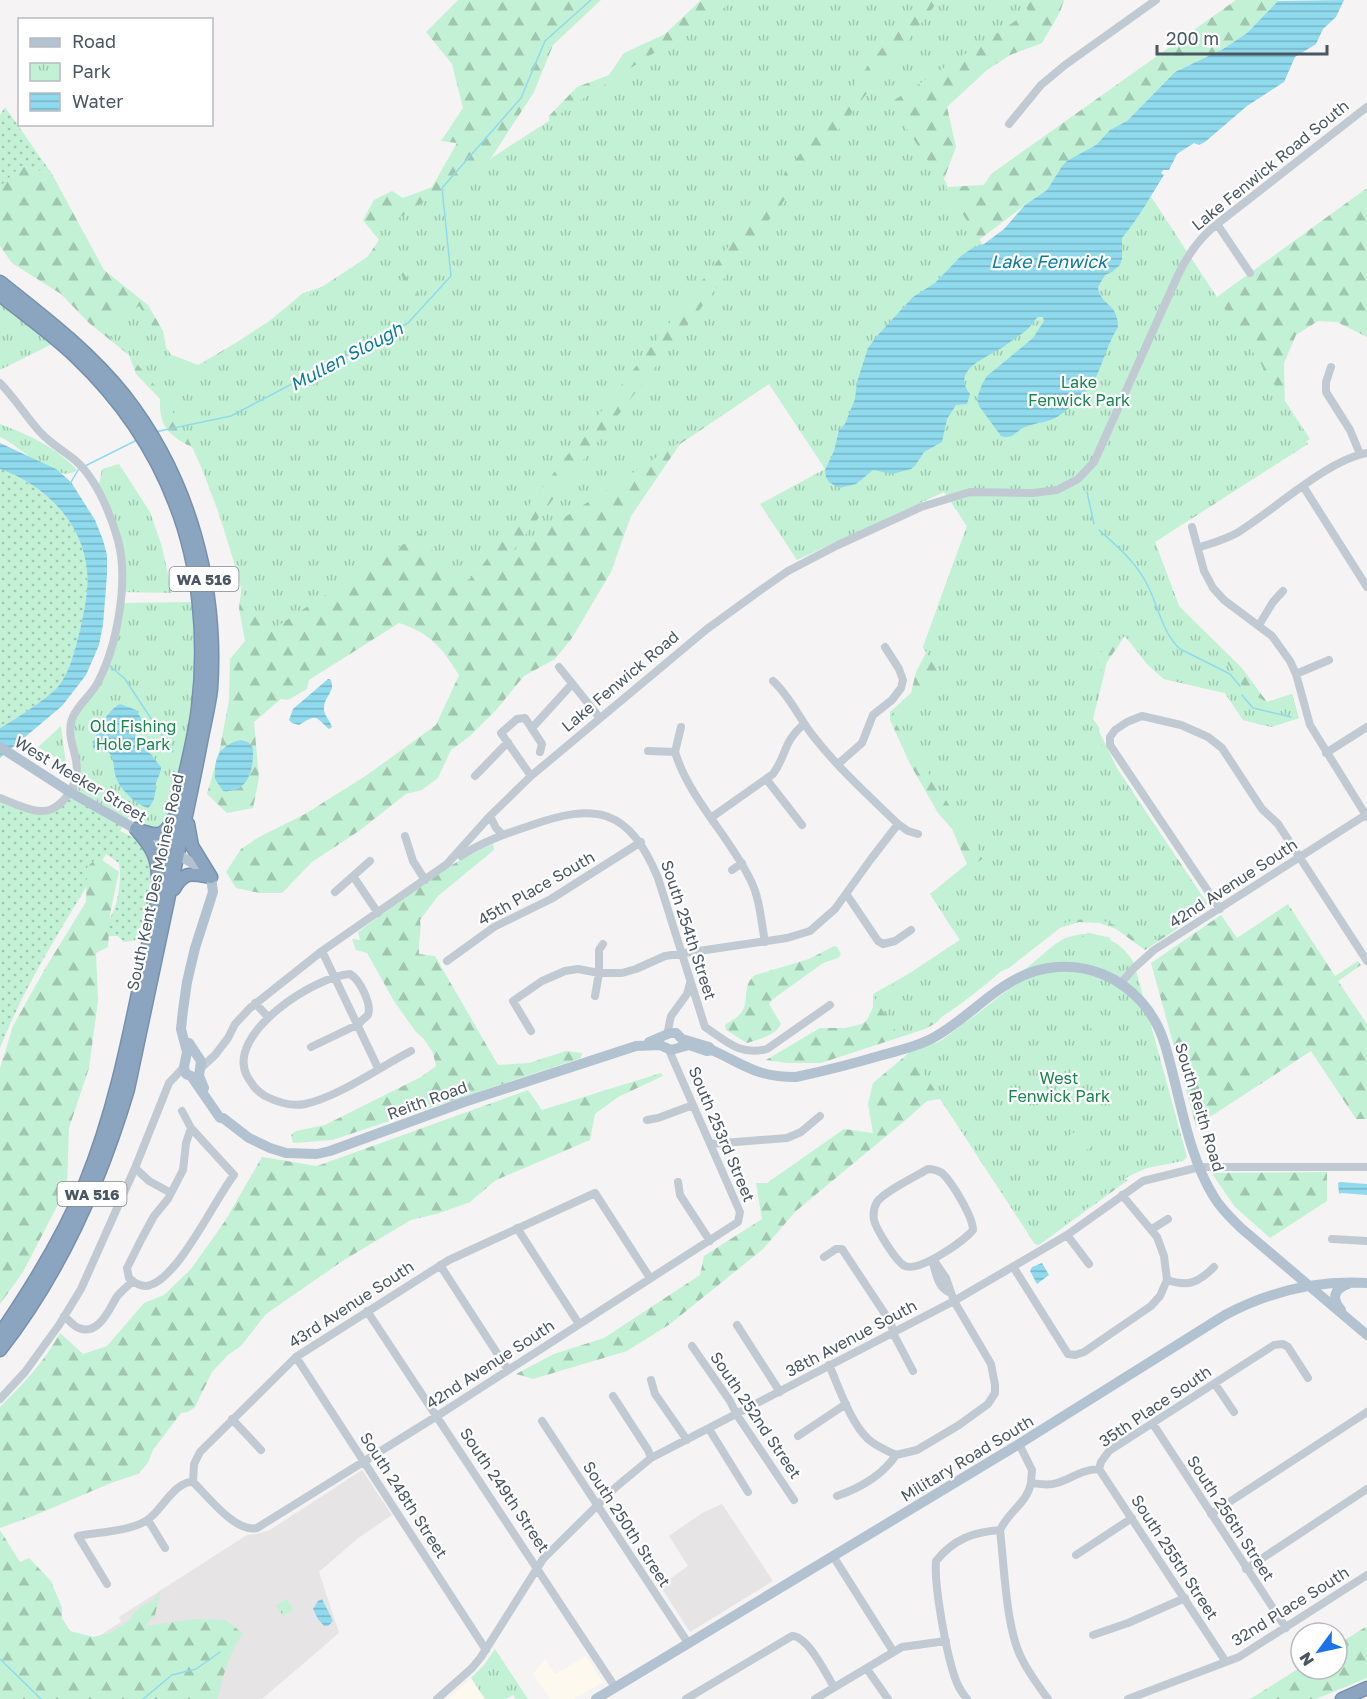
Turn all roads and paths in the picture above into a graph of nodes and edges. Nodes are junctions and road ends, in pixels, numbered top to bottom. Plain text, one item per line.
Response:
1 (1156, 0) edge
2 (1367, 107) edge
3 (1009, 124) dead end
4 (1217, 224) junction
5 (1250, 273) dead end
6 (0, 282) edge
7 (0, 295) edge
8 (1331, 367) dead end
9 (0, 383) edge
10 (125, 405) junction
11 (1103, 445) joint
12 (1363, 454) edge
13 (1303, 486) junction
14 (1192, 527) dead end
15 (1198, 548) junction
16 (1367, 586) edge
17 (1283, 591) dead end
18 (1259, 625) junction
19 (885, 646) dead end
20 (1329, 660) dead end
21 (559, 668) dead end
22 (1296, 674) junction
23 (773, 681) dead end
24 (572, 684) junction
25 (599, 717) junction
26 (804, 724) junction
27 (681, 727) dead end
28 (1367, 727) edge
29 (532, 728) junction
30 (508, 742) junction
31 (0, 747) edge
32 (648, 751) dead end
33 (540, 752) dead end
34 (675, 752) junction
35 (1326, 753) junction
36 (838, 764) junction
37 (475, 776) dead end
38 (531, 776) junction
39 (767, 780) junction
40 (70, 792) junction
41 (0, 798) edge
42 (181, 814) junction
43 (1366, 815) edge
44 (490, 816) junction
45 (712, 816) junction
46 (898, 824) junction
47 (802, 825) dead end
48 (136, 830) junction
49 (918, 834) dead end
50 (503, 835) junction
51 (405, 836) dead end
52 (641, 842) junction
53 (173, 852) junction
54 (1300, 858) junction
55 (370, 861) dead end
56 (742, 863) junction
57 (447, 864) junction
58 (732, 870) dead end
59 (353, 876) junction
60 (211, 877) junction
61 (425, 880) junction
62 (335, 892) dead end
63 (847, 895) junction
64 (164, 897) junction
65 (1220, 909) junction
66 (378, 913) junction
67 (911, 930) dead end
68 (765, 942) junction
69 (603, 944) dead end
70 (322, 951) junction
71 (682, 953) junction
72 (447, 961) dead end
73 (1367, 961) edge
74 (600, 973) junction
75 (334, 978) junction
76 (690, 982) junction
77 (1121, 983) junction
78 (595, 996) dead end
79 (255, 1003) junction
80 (830, 1005) dead end
81 (268, 1017) junction
82 (357, 1025) junction
83 (531, 1031) dead end
84 (673, 1041) junction
85 (311, 1047) dead end
86 (712, 1050) joint
87 (411, 1051) dead end
88 (193, 1066) junction
89 (378, 1068) junction
90 (693, 1105) junction
91 (182, 1111) dead end
92 (820, 1116) dead end
93 (646, 1120) dead end
94 (191, 1128) junction
95 (710, 1144) junction
96 (1200, 1167) junction
97 (1367, 1167) edge
98 (134, 1170) junction
99 (678, 1182) dead end
100 (1122, 1194) junction
101 (170, 1195) junction
102 (740, 1216) joint
103 (1168, 1219) dead end
104 (518, 1228) junction
105 (1152, 1229) junction
106 (1067, 1234) junction
107 (1332, 1239) dead end
108 (710, 1241) junction
109 (1367, 1241) edge
110 (824, 1257) dead end
111 (1277, 1258) junction
112 (933, 1259) junction
113 (1089, 1264) dead end
114 (440, 1265) junction
115 (1214, 1267) dead end
116 (1014, 1268) junction
117 (650, 1278) junction
118 (1167, 1280) junction
119 (133, 1281) junction
120 (1350, 1282) junction
121 (1367, 1283) edge
122 (1308, 1285) junction
123 (1268, 1295) junction
124 (954, 1302) junction
125 (367, 1311) junction
126 (64, 1316) junction
127 (1353, 1323) junction
128 (579, 1324) junction
129 (737, 1325) dead end
130 (893, 1333) junction
131 (0, 1334) edge
132 (1367, 1335) edge
133 (692, 1346) dead end
134 (0, 1350) edge
135 (296, 1357) junction
136 (829, 1365) junction
137 (508, 1370) junction
138 (913, 1371) dead end
139 (1308, 1378) dead end
140 (651, 1380) dead end
141 (1215, 1384) junction
142 (780, 1392) junction
143 (613, 1396) dead end
144 (0, 1399) edge
145 (846, 1404) junction
146 (1234, 1412) dead end
147 (1367, 1412) edge
148 (737, 1415) junction
149 (437, 1416) junction
150 (232, 1419) junction
151 (542, 1421) dead end
152 (1153, 1424) junction
153 (709, 1429) junction
154 (798, 1436) dead end
155 (687, 1440) junction
156 (1019, 1444) junction
157 (261, 1450) dead end
158 (896, 1455) junction
159 (651, 1458) junction
160 (365, 1462) junction
161 (1099, 1469) junction
162 (193, 1482) junction
163 (1031, 1483) junction
164 (1367, 1489) edge
165 (748, 1492) dead end
166 (837, 1496) dead end
167 (794, 1500) dead end
168 (598, 1506) junction
169 (1211, 1514) junction
170 (1132, 1518) junction
171 (148, 1520) junction
172 (1000, 1530) junction
173 (165, 1548) dead end
174 (1076, 1555) dead end
175 (833, 1556) junction
176 (538, 1567) junction
177 (1246, 1569) junction
178 (1367, 1575) edge
179 (108, 1584) dead end
180 (1185, 1598) junction
181 (1286, 1628) junction
182 (1093, 1635) dead end
183 (946, 1641) junction
184 (688, 1643) junction
185 (486, 1650) junction
186 (893, 1651) junction
187 (1226, 1662) junction
188 (867, 1669) junction
189 (615, 1687) junction
190 (834, 1687) junction
191 (1367, 1688) edge
192 (437, 1699) edge
193 (596, 1699) edge
194 (686, 1699) edge
195 (815, 1699) edge
196 (888, 1699) edge
197 (967, 1699) edge
198 (1047, 1699) edge
199 (1128, 1699) edge
200 (1342, 1699) edge

1 - 3 street
2 - 4 street, Lake Fenwick Road South
4 - 5 street
4 - 11 street, Lake Fenwick Road South
6 - 10 highway, South Kent Des Moines Road / WA 516
7 - 10 highway, South Kent Des Moines Road / WA 516
8 - 12 street
9 - 40 street
10 - 42 highway, South Kent Des Moines Road / WA 516
11 - 25 street, Lake Fenwick Road
12 - 13 street
13 - 15 street
13 - 16 street
14 - 15 street
15 - 18 street
17 - 18 street
18 - 22 street
19 - 36 street
20 - 22 street
21 - 24 street
22 - 35 street
23 - 26 street
24 - 25 street
24 - 29 street
25 - 38 street, Lake Fenwick Road
26 - 36 street
26 - 39 street
27 - 34 street
28 - 35 street
29 - 30 street
29 - 33 street
30 - 37 street
30 - 38 street
31 - 40 main road, West Meeker Street
32 - 34 street
34 - 45 street
35 - 43 street
36 - 46 street
38 - 44 street, Lake Fenwick Road
39 - 45 street
39 - 47 street
40 - 41 street
40 - 48 main road, West Meeker Street
42 - 48 highway
42 - 53 highway, South Kent Des Moines Road / WA 516
42 - 60 highway
43 - 54 street, 42nd Avenue South
44 - 50 street
44 - 57 street, Lake Fenwick Road
45 - 56 street
46 - 49 street
46 - 63 street
48 - 53 main road, West Meeker Street
48 - 64 highway
50 - 52 street, South 254th Street
50 - 57 street, South 254th Street
51 - 61 street
52 - 71 street, South 254th Street
52 - 72 street, 45th Place South
53 - 60 main road
53 - 64 highway, South Kent Des Moines Road / WA 516
54 - 65 street, 42nd Avenue South
54 - 65 street
54 - 73 street
55 - 59 street
56 - 58 street
56 - 68 street
57 - 61 street, Lake Fenwick Road
59 - 62 street
59 - 66 street
60 - 64 highway
60 - 88 main road, Reith Road
61 - 66 street, Lake Fenwick Road
63 - 67 street
63 - 68 street
64 - 131 highway, South Kent Des Moines Road / WA 516
64 - 134 highway, South Kent Des Moines Road / WA 516
65 - 77 street, 42nd Avenue South
66 - 70 street, Lake Fenwick Road
68 - 71 street
69 - 74 street
70 - 75 street
70 - 79 street, Lake Fenwick Road
71 - 74 street
71 - 76 street, South 254th Street
74 - 78 street
74 - 83 street
75 - 81 street
75 - 82 street
75 - 82 street
76 - 80 street, South 254th Street
76 - 84 street, South 253rd Street
77 - 86 main road, South Reith Road
77 - 96 main road, South Reith Road
79 - 81 street
79 - 88 street, Lake Fenwick Road
81 - 89 street
82 - 85 street
82 - 89 street
84 - 86 main road, Reith Road
84 - 88 main road, Reith Road
84 - 90 street, South 253rd Street
87 - 89 street
88 - 98 street
90 - 93 street
90 - 95 street, South 253rd Street
91 - 94 street
92 - 95 street
94 - 101 street
94 - 119 street
95 - 102 street, South 253rd Street
96 - 97 street, 38th Avenue South
96 - 100 street, 38th Avenue South
96 - 111 main road, South Reith Road
98 - 101 street
98 - 126 street
99 - 108 street
100 - 105 street
100 - 106 street, 38th Avenue South
101 - 119 street
102 - 108 street, 42nd Avenue South
103 - 105 street
104 - 114 street, 43rd Avenue South
104 - 117 street, 43rd Avenue South
104 - 128 street
105 - 118 street
106 - 113 street
106 - 116 street, 38th Avenue South
107 - 109 street
108 - 117 street, 42nd Avenue South
110 - 130 street
111 - 122 main road, South Reith Road
111 - 123 main road
112 - 112 street
112 - 124 street
114 - 125 street, 43rd Avenue South
114 - 137 street
115 - 118 street
116 - 118 street
116 - 124 street, 38th Avenue South
117 - 128 street, 42nd Avenue South
119 - 126 street
120 - 121 main road, Military Road South
120 - 122 main road, Military Road South
120 - 127 main road
122 - 123 main road, Military Road South
122 - 127 main road, South Reith Road
123 - 156 main road, Military Road South
124 - 130 street, 38th Avenue South
124 - 158 street
125 - 135 street, 43rd Avenue South
125 - 149 street, South 249th Street
126 - 144 street
127 - 132 main road
128 - 137 street, 42nd Avenue South
129 - 142 street
130 - 136 street, 38th Avenue South
130 - 138 street
133 - 148 street, South 252nd Street
135 - 150 street, 43rd Avenue South
135 - 160 street, South 248th Street
136 - 142 street, 38th Avenue South
136 - 145 street
137 - 149 street, 42nd Avenue South
139 - 141 street, 35th Place South
140 - 155 street
141 - 146 street
141 - 152 street, 35th Place South
142 - 148 street, 38th Avenue South
143 - 159 street
145 - 154 street
145 - 158 street
147 - 169 street
148 - 153 street, 38th Avenue South
148 - 167 street, South 252nd Street
149 - 160 street, 42nd Avenue South
149 - 176 street, South 249th Street
150 - 157 street
150 - 162 street, 43rd Avenue South
151 - 168 street, South 250th Street
152 - 161 street, 35th Place South
152 - 169 street, South 256th Street
153 - 155 street, 38th Avenue South
153 - 165 street
155 - 159 street, 38th Avenue South
156 - 163 street
156 - 175 main road, Military Road South
158 - 166 street
159 - 168 street, 38th Avenue South
160 - 162 street, 42nd Avenue South
160 - 185 street, South 248th Street
161 - 163 street, 35th Place South
161 - 170 street, South 255th Street
162 - 171 street
163 - 172 street
164 - 177 street
168 - 176 street, 38th Avenue South
168 - 184 street, South 250th Street
169 - 177 street, South 256th Street
170 - 174 street
170 - 180 street, South 255th Street
171 - 173 street
171 - 179 street
172 - 183 street
172 - 198 street
175 - 184 main road, Military Road South
175 - 186 street
176 - 185 street, 38th Avenue South
176 - 189 street, South 249th Street
177 - 181 street, South 256th Street
178 - 181 street, 32nd Place South
180 - 182 street
180 - 187 street, South 255th Street
181 - 187 street, 32nd Place South
183 - 186 street
183 - 197 street
184 - 189 main road, Military Road South
185 - 192 street, 38th Avenue South
186 - 188 street
187 - 199 street, 32nd Place South
188 - 190 street
188 - 196 street
189 - 193 main road, Military Road South
190 - 194 street
190 - 195 street
191 - 200 highway

